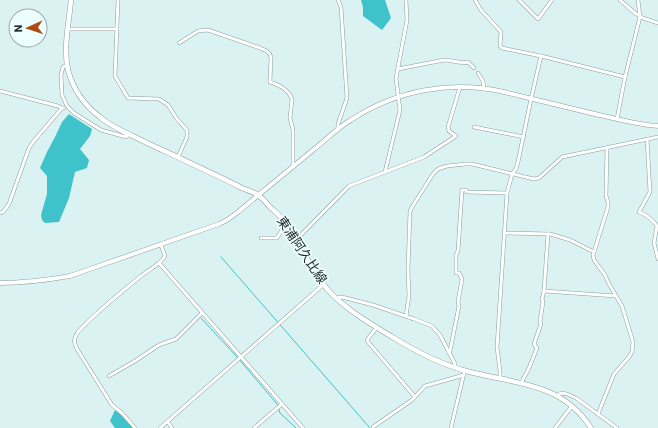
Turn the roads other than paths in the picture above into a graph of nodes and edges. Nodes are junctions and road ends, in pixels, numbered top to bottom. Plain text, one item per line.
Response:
1 (71, 0) edge
2 (118, 0) edge
3 (338, 0) edge
4 (406, 0) edge
5 (475, 0) edge
6 (552, 0) edge
7 (620, 0) edge
8 (638, 0) edge
9 (521, 1) edge
10 (640, 16) junction
11 (658, 23) edge
12 (68, 29) junction
13 (117, 29) junction
14 (179, 43) dead end
15 (541, 56) junction
16 (67, 65) junction
17 (474, 68) dead end
18 (398, 69) junction
19 (478, 73) dead end
20 (625, 77) junction
21 (460, 87) junction
22 (484, 89) junction
23 (0, 91) edge
24 (398, 97) junction
25 (531, 99) junction
26 (67, 106) junction
27 (62, 108) junction
28 (617, 119) junction
29 (658, 126) edge
30 (474, 127) dead end
31 (338, 129) junction
32 (129, 133) junction
33 (524, 137) junction
34 (658, 137) edge
35 (647, 139) junction
36 (607, 148) junction
37 (178, 157) junction
38 (293, 167) junction
39 (385, 172) junction
40 (512, 174) junction
41 (507, 193) junction
42 (258, 195) junction
43 (0, 213) edge
44 (287, 226) junction
45 (504, 232) junction
46 (548, 234) junction
47 (261, 238) dead end
48 (296, 240) junction
49 (161, 244) junction
50 (594, 252) junction
51 (658, 259) edge
52 (159, 263) junction
53 (0, 283) edge
54 (324, 284) junction
55 (544, 291) junction
56 (616, 296) junction
57 (336, 298) junction
58 (202, 313) junction
59 (406, 316) junction
60 (377, 327) junction
61 (449, 353) junction
62 (241, 357) junction
63 (455, 367) junction
64 (464, 373) junction
65 (109, 376) dead end
66 (500, 378) junction
67 (521, 383) junction
68 (557, 396) junction
69 (415, 397) junction
70 (282, 404) junction
71 (572, 406) junction
72 (598, 414) junction
73 (168, 422) junction
74 (135, 428) edge
75 (160, 428) edge
76 (172, 428) edge
77 (254, 428) edge
78 (303, 428) edge
79 (373, 428) edge
80 (451, 428) edge
81 (555, 428) edge
82 (591, 428) edge
83 (617, 428) edge

1 - 12 main road, 東浦阿久比線
2 - 13 street
3 - 31 street
4 - 18 street
5 - 15 street
6 - 9 street
7 - 10 street
8 - 10 street
10 - 11 street
10 - 20 street
12 - 13 street
12 - 16 main road, 東浦阿久比線
13 - 37 street
14 - 38 street
15 - 20 street
15 - 25 street
16 - 26 street
16 - 32 main road, 東浦阿久比線
17 - 18 street
18 - 24 street
19 - 22 street
20 - 28 street
21 - 22 street
21 - 24 street
21 - 39 street
22 - 25 street
23 - 27 street
24 - 31 street
24 - 39 street
25 - 28 street
25 - 33 street
26 - 27 street
26 - 32 street
27 - 43 street
28 - 29 street
30 - 33 street
31 - 38 street
32 - 37 main road, 東浦阿久比線
33 - 40 street
34 - 35 street
35 - 36 street
35 - 51 street
36 - 40 street
36 - 50 street
37 - 42 main road, 東浦阿久比線
38 - 42 street
39 - 48 street
40 - 41 street
40 - 59 street
41 - 45 street
41 - 61 street
42 - 44 main road, 東浦阿久比線
42 - 49 street
44 - 47 street
44 - 48 main road, 東浦阿久比線
45 - 46 street
45 - 66 street
46 - 50 street
46 - 55 street
48 - 54 main road, 東浦阿久比線
49 - 52 street
49 - 53 street
50 - 56 street
52 - 58 street
52 - 74 street
54 - 57 main road, 東浦阿久比線
54 - 62 street
55 - 56 street
55 - 67 street
56 - 72 street
57 - 59 street
57 - 60 main road, 東浦阿久比線
58 - 62 street
58 - 65 street
59 - 61 street
60 - 63 main road, 東浦阿久比線
60 - 69 street
61 - 63 street
62 - 70 street
62 - 73 street
63 - 64 main road, 東浦阿久比線
64 - 66 main road, 東浦阿久比線
64 - 69 street
64 - 80 street
66 - 67 main road, 東浦阿久比線
67 - 68 main road, 東浦阿久比線
68 - 71 main road, 東浦阿久比線
68 - 72 street
69 - 79 street
70 - 77 street
70 - 78 street
71 - 81 street
71 - 82 main road, 東浦阿久比線
72 - 83 street
73 - 75 street
73 - 76 street

